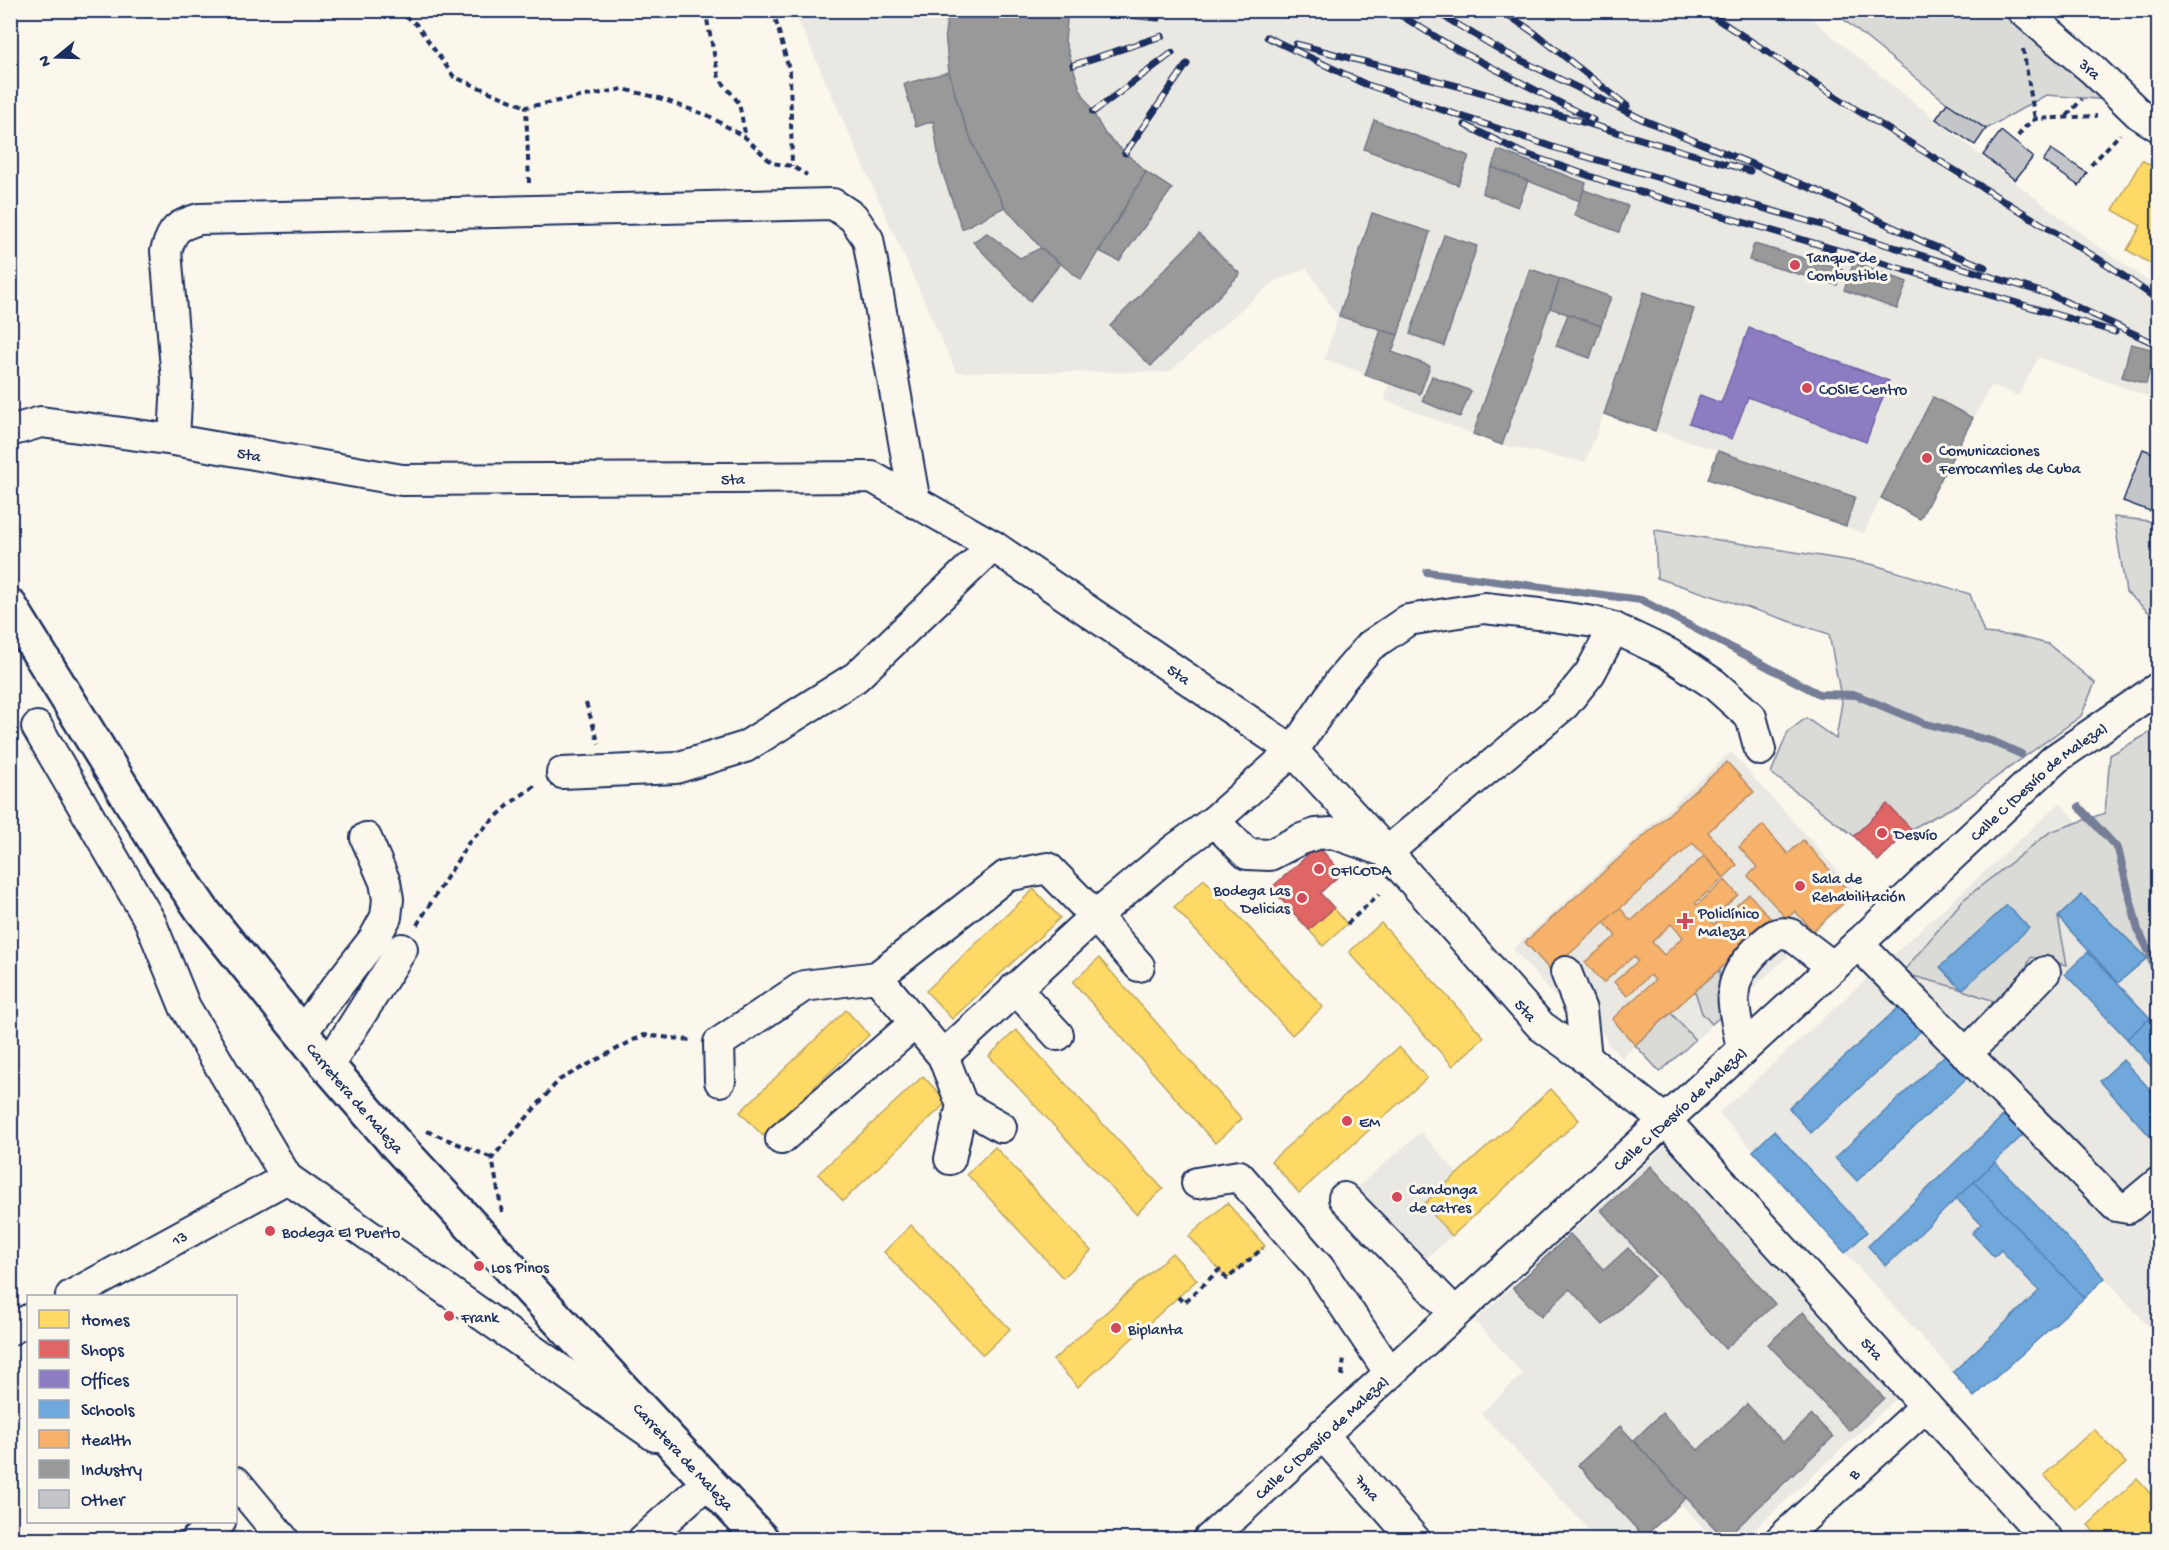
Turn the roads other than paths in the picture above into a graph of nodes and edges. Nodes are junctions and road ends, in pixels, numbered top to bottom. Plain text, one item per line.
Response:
1 (2022, 10) edge
2 (2149, 120) edge
3 (10, 431) edge
4 (174, 440) junction
5 (915, 503) junction
6 (993, 546) junction
7 (10, 606) edge
8 (1614, 628) junction
9 (2158, 688) edge
10 (37, 727) dead end
11 (1760, 750) dead end
12 (1293, 751) junction
13 (562, 773) road end
14 (1214, 821) junction
15 (366, 838) dead end
16 (1387, 852) junction
17 (1095, 916) junction
18 (1858, 944) junction
19 (402, 949) road end
20 (1139, 966) dead end
21 (1833, 967) junction
22 (1566, 972) dead end
23 (2044, 972) dead end
24 (877, 977) junction
25 (1015, 988) junction
26 (915, 1023) junction
27 (301, 1033) junction
28 (1058, 1035) dead end
29 (1742, 1050) junction
30 (1966, 1054) junction
31 (943, 1056) junction
32 (1586, 1058) junction
33 (328, 1066) junction
34 (720, 1081) dead end
35 (962, 1106) junction
36 (1666, 1121) junction
37 (1001, 1127) dead end
38 (781, 1139) dead end
39 (950, 1159) dead end
40 (287, 1178) junction
41 (1197, 1183) dead end
42 (2158, 1183) edge
43 (1344, 1198) dead end
44 (77, 1295) edge
45 (1455, 1312) junction
46 (27, 1321) edge
47 (10, 1330) edge
48 (1390, 1373) junction
49 (1926, 1406) junction
50 (1331, 1426) junction
51 (682, 1455) junction
52 (709, 1481) junction
53 (240, 1497) edge
54 (217, 1523) edge
55 (196, 1539) edge
56 (284, 1539) edge
57 (643, 1539) edge
58 (762, 1539) edge
59 (1208, 1539) edge
60 (1415, 1539) edge
61 (1780, 1539) edge
62 (2048, 1539) edge

1 - 2 street, 3ra
3 - 4 street, 5ta
4 - 5 street, 5ta
4 - 5 street
5 - 6 street, 5ta
6 - 12 street, 5ta
6 - 13 street
7 - 27 main road, Carretera de Maleza
8 - 11 street
8 - 12 street
8 - 16 street
9 - 18 street, Calle C (Desvío de Maleza)
10 - 40 street
12 - 14 street
12 - 16 street, 5ta
14 - 16 street
14 - 17 street
15 - 27 street
16 - 32 street, 5ta
17 - 20 street
17 - 24 street
17 - 25 street
18 - 21 street, Calle C (Desvío de Maleza)
18 - 30 street
19 - 33 street
21 - 29 street, Calle C (Desvío de Maleza)
21 - 29 street
22 - 32 street
23 - 30 street
24 - 26 street
24 - 34 street
25 - 28 street
25 - 31 street
26 - 31 street
26 - 38 street
27 - 33 main road, Carretera de Maleza
29 - 36 street, Calle C (Desvío de Maleza)
30 - 42 street
31 - 35 street
32 - 36 street, 5ta
33 - 51 main road, Carretera de Maleza
35 - 37 street
35 - 39 street
36 - 45 street, Calle C (Desvío de Maleza)
36 - 49 street, 5ta
40 - 44 street, 13
40 - 51 street
41 - 48 street
43 - 45 street
45 - 48 street, Calle C (Desvío de Maleza)
46 - 47 street
48 - 50 street, Calle C (Desvío de Maleza)
49 - 61 street, B
49 - 62 street, 5ta
50 - 59 street, Calle C (Desvío de Maleza)
50 - 60 street, 7ma
51 - 52 main road, Carretera de Maleza
52 - 57 street
52 - 58 main road, Carretera de Maleza
53 - 56 street
54 - 55 street

